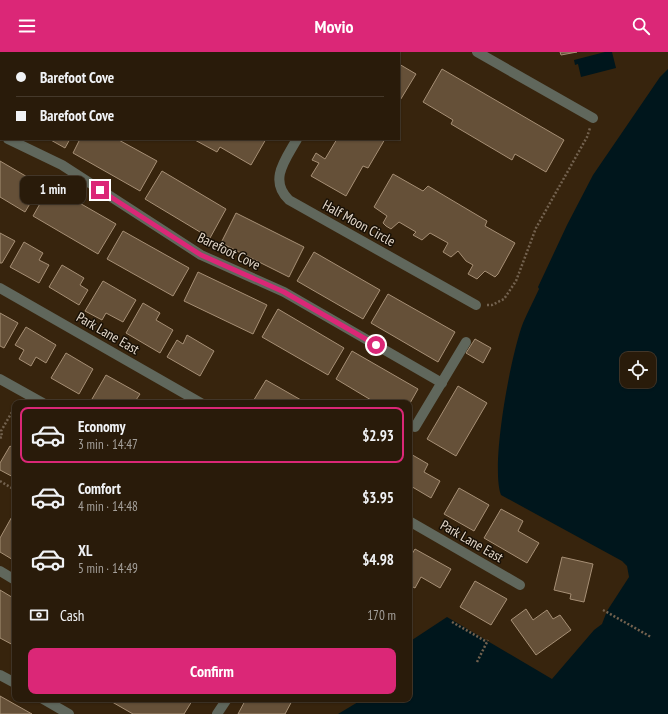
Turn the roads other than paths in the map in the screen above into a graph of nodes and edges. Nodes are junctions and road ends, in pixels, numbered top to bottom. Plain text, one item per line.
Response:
1 (477, 52) edge
2 (593, 118) road end
3 (10, 140) edge
4 (296, 140) edge
5 (0, 288) edge
6 (476, 305) road end
7 (466, 342) dead end
8 (0, 378) edge
9 (442, 383) junction
10 (38, 400) edge
11 (197, 400) edge
12 (415, 427) dead end
13 (412, 524) edge
14 (0, 572) edge
15 (12, 578) edge
16 (520, 585) dead end
17 (0, 675) edge
18 (12, 681) edge
19 (48, 702) edge
20 (223, 702) edge
21 (69, 714) edge
22 (217, 714) edge

1 - 2 street
3 - 9 street, Barefoot Cove
4 - 6 street, Half Moon Circle
5 - 11 street, Park Lane East
7 - 9 street
8 - 10 street
9 - 12 street
13 - 16 street, Park Lane East
14 - 15 street
17 - 18 street
19 - 21 street
20 - 22 street

